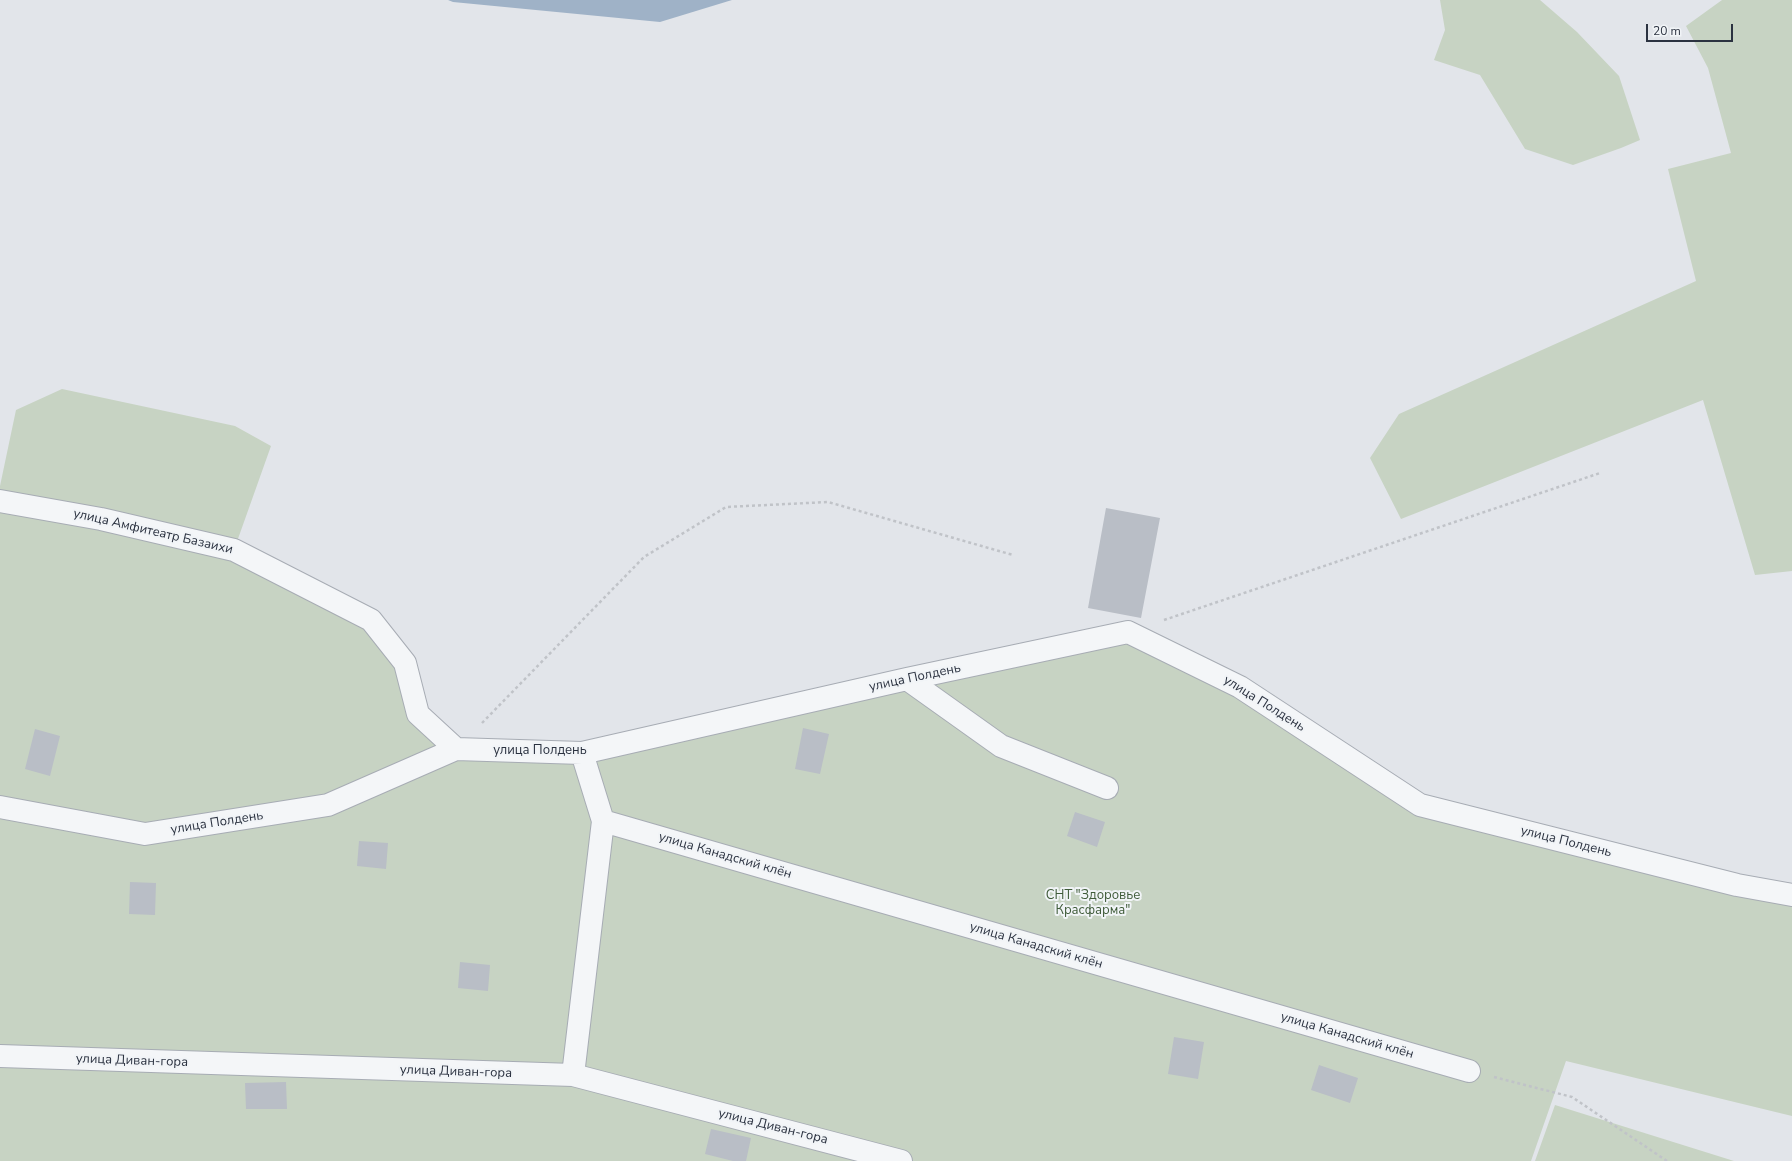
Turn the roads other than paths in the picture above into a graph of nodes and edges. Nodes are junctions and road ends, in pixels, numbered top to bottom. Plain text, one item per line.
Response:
1 (0, 501) edge
2 (907, 679) junction
3 (456, 749) junction
4 (582, 754) junction
5 (1107, 788) dead end
6 (0, 807) edge
7 (603, 821) junction
8 (1792, 895) edge
9 (0, 1056) edge
10 (1469, 1071) road end
11 (573, 1076) junction
12 (901, 1161) edge

1 - 3 street, улица Амфитеатр Базаихи
2 - 4 street, улица Полдень
2 - 5 street
2 - 8 street, улица Полдень
3 - 4 street, улица Полдень
3 - 6 street, улица Полдень
4 - 7 street
7 - 10 street, улица Канадский клён
7 - 11 street
9 - 11 street, улица Диван-гора
11 - 12 street, улица Диван-гора

